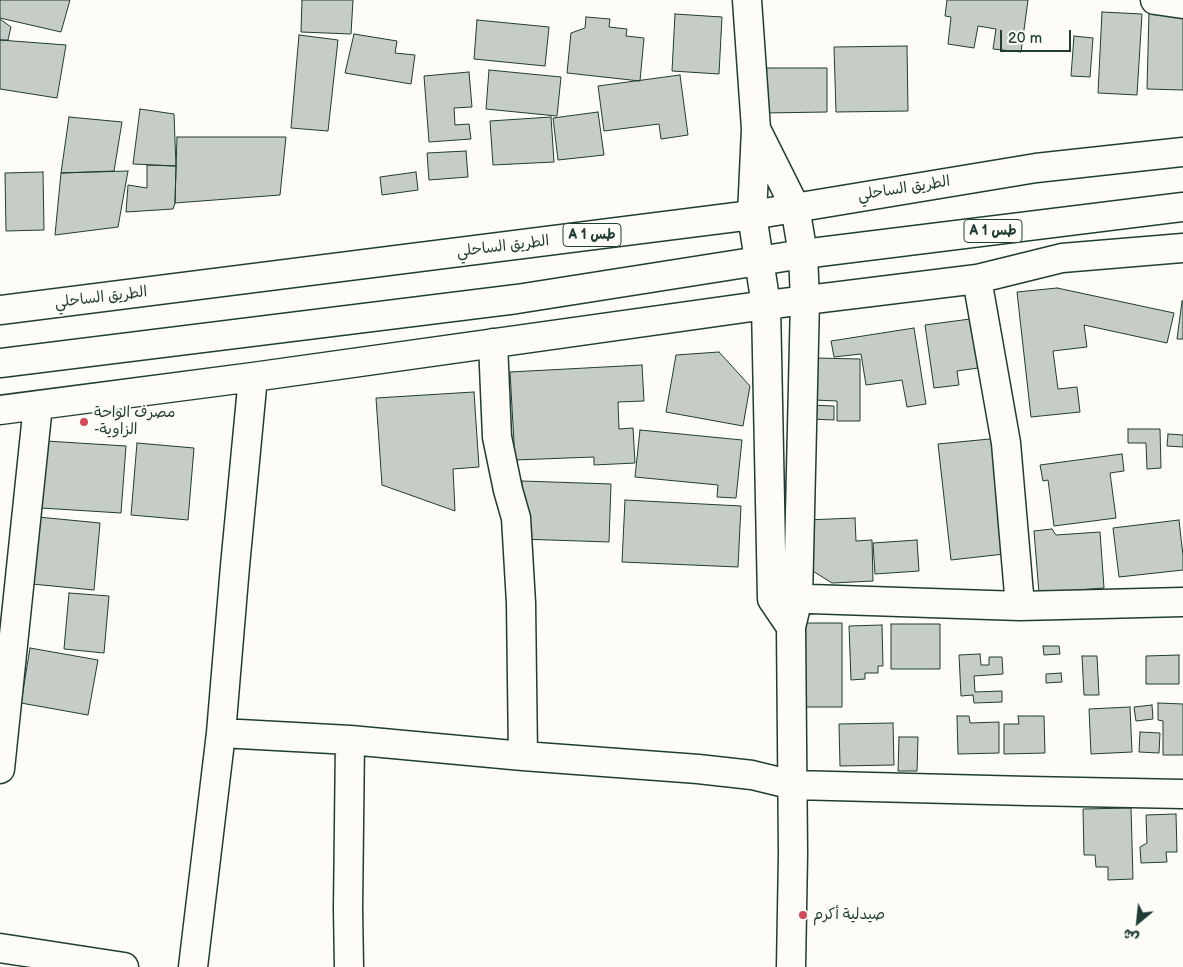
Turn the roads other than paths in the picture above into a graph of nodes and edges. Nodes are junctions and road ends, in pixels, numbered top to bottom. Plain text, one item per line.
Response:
1 (747, 0) edge
2 (1155, 0) edge
3 (1183, 4) edge
4 (756, 129) junction
5 (1183, 152) edge
6 (795, 207) junction
7 (1183, 207) edge
8 (752, 215) junction
9 (1183, 248) edge
10 (803, 254) junction
11 (759, 262) junction
12 (977, 279) junction
13 (805, 300) junction
14 (766, 305) junction
15 (0, 310) edge
16 (492, 343) junction
17 (0, 364) edge
18 (253, 377) junction
19 (38, 405) junction
20 (0, 410) edge
21 (785, 598) junction
22 (1183, 602) edge
23 (1020, 606) junction
24 (221, 733) junction
25 (350, 740) junction
26 (523, 756) junction
27 (0, 769) edge
28 (793, 785) junction
29 (1183, 794) edge
30 (0, 948) edge
31 (108, 966) edge
32 (193, 967) edge
33 (349, 967) edge
34 (791, 967) edge

1 - 4 main road
2 - 3 main road
4 - 6 main road
4 - 8 main road
5 - 6 main road, الطريق الساحلي / A 1 طس
6 - 8 main road, الطريق الساحلي / A 1 طس
6 - 10 main road
7 - 10 main road, A 1 طس
8 - 11 main road
8 - 15 main road, الطريق الساحلي / A 1 طس
9 - 12 main road
10 - 11 main road, A 1 طس
10 - 13 main road
11 - 14 main road
11 - 17 main road, A 1 طس
12 - 13 main road
12 - 23 main road
13 - 14 main road
13 - 21 main road
14 - 16 main road
14 - 21 main road
16 - 18 main road
16 - 26 main road
18 - 19 main road
18 - 24 main road
19 - 20 main road
19 - 27 main road
21 - 23 main road
21 - 28 main road
22 - 23 main road
24 - 25 main road
24 - 32 main road
25 - 26 main road
25 - 33 main road
26 - 28 main road
28 - 29 main road
28 - 34 main road
30 - 31 main road

